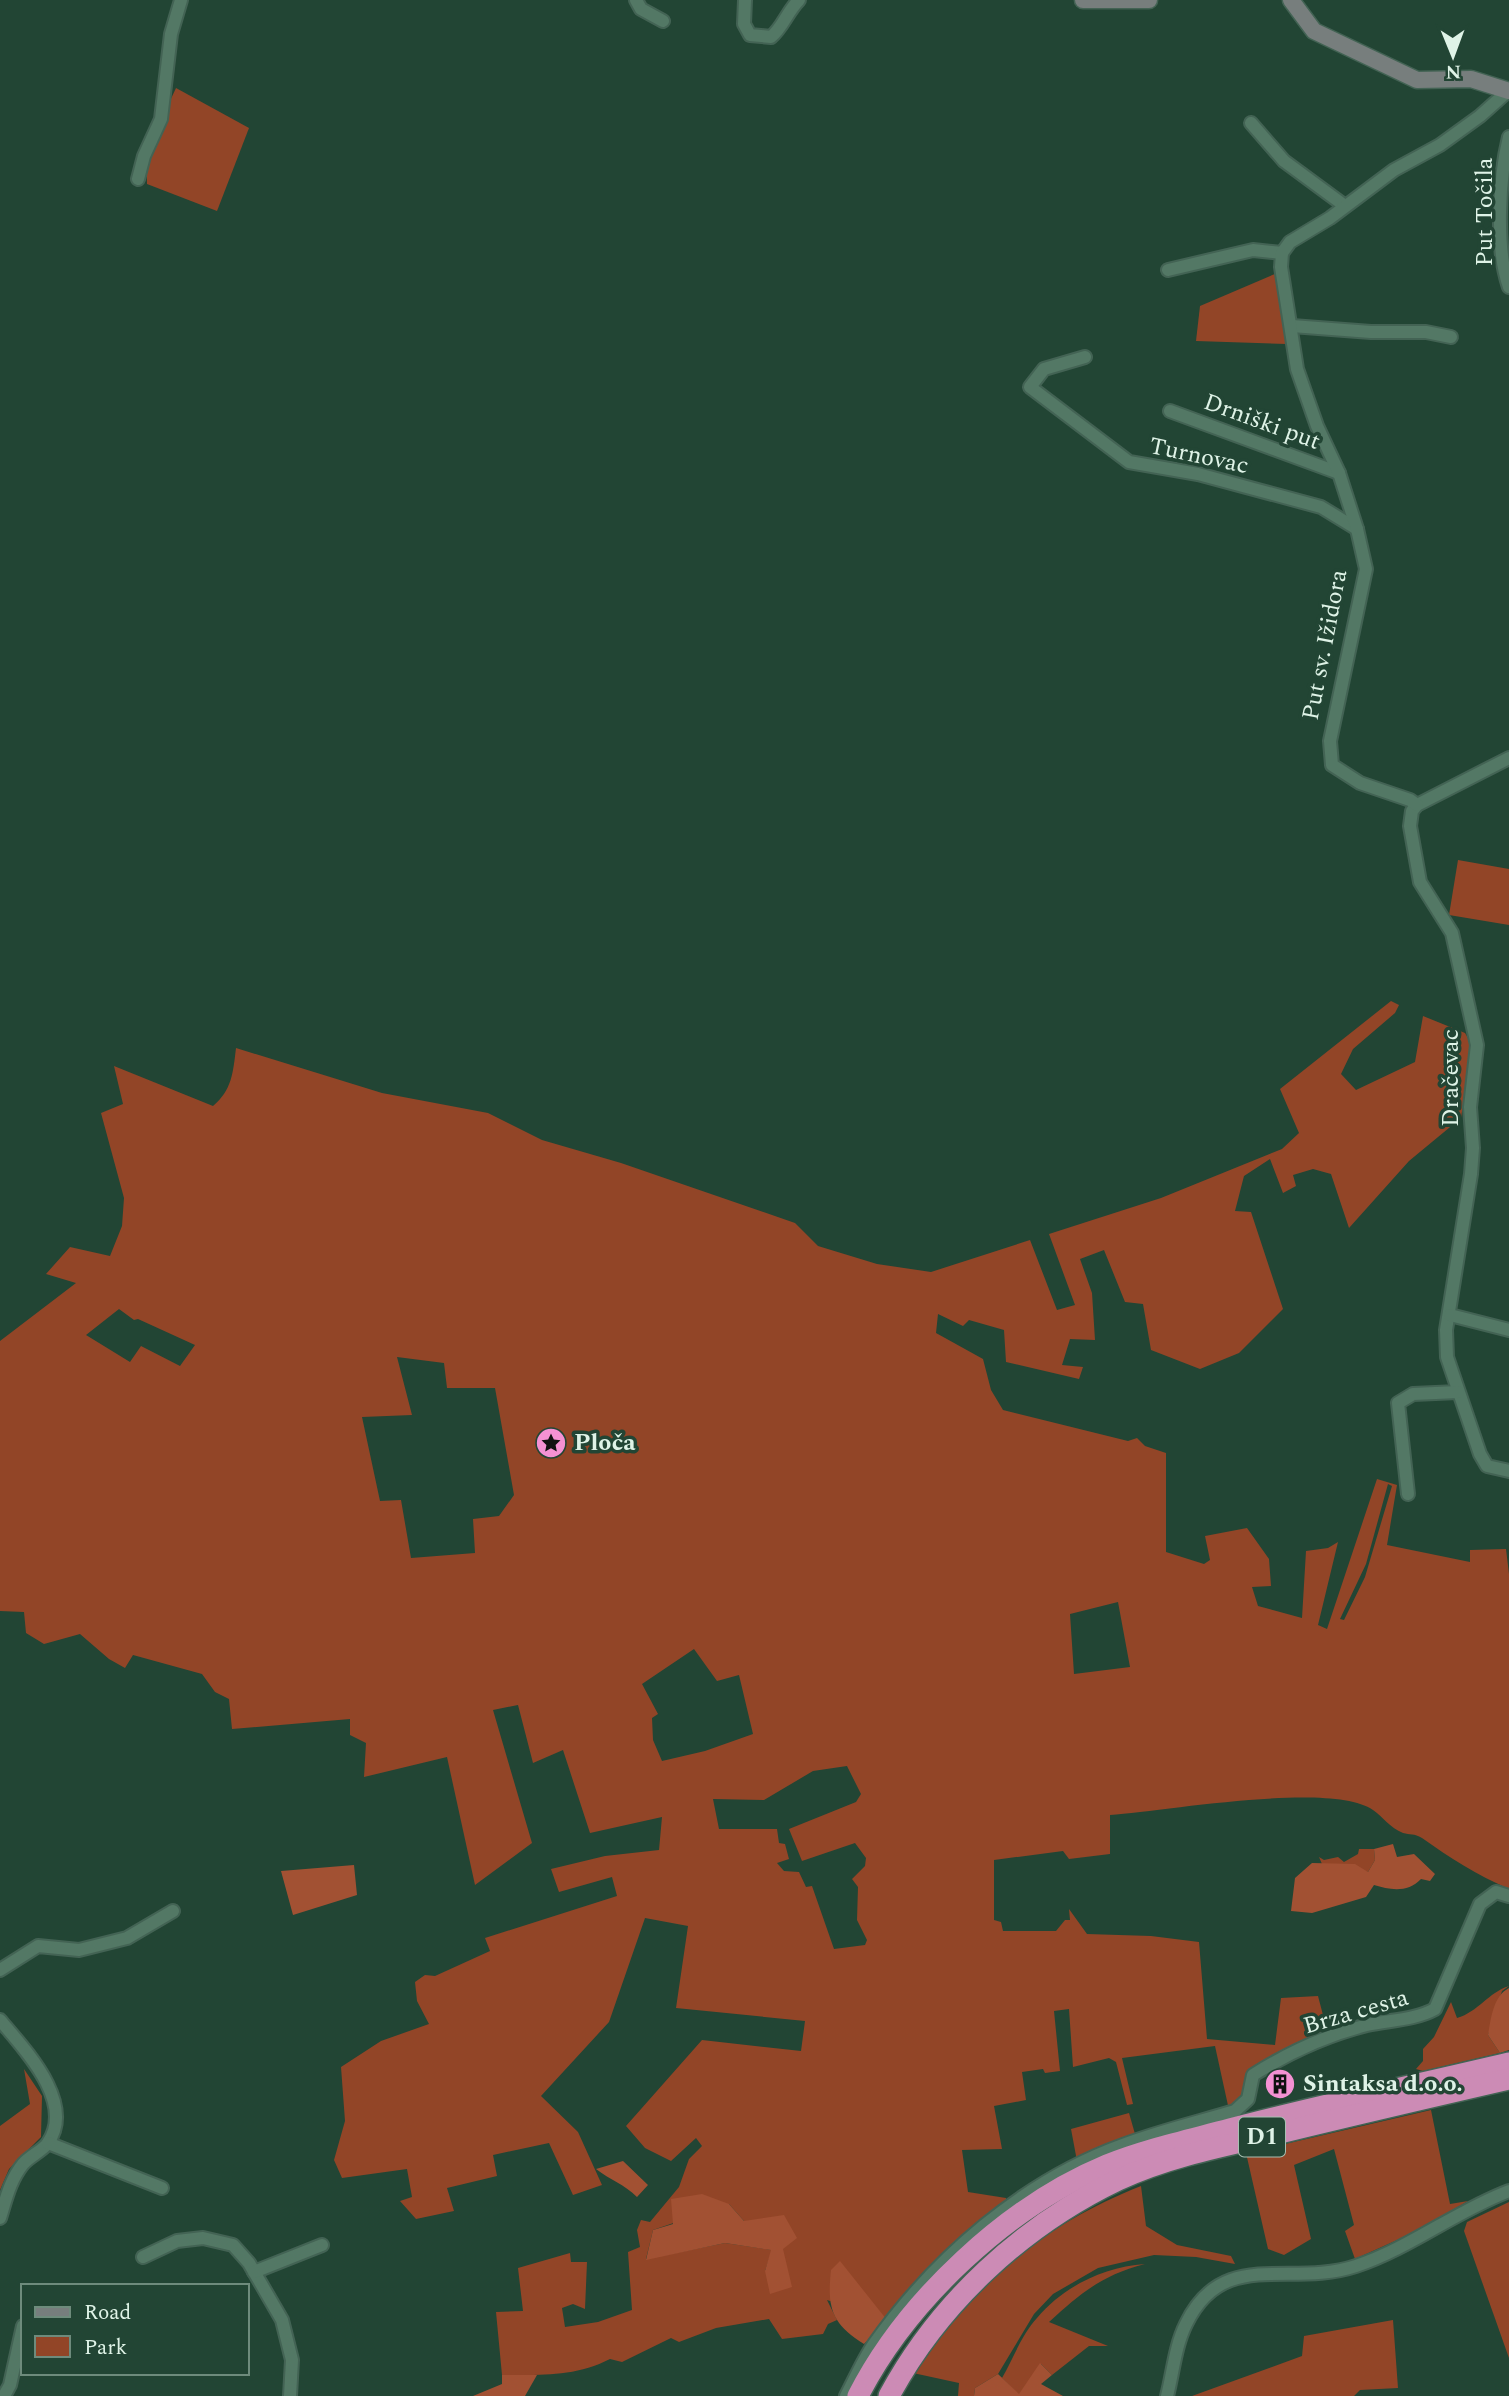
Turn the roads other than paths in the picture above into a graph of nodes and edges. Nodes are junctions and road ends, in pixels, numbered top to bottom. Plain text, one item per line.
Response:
1 (181, 0) edge
2 (636, 0) edge
3 (746, 0) edge
4 (799, 0) edge
5 (1090, 0) edge
6 (1149, 0) edge
7 (1290, 0) edge
8 (663, 21) dead end
9 (1508, 91) edge
10 (1251, 123) dead end
11 (1509, 137) edge
12 (138, 178) dead end
13 (1345, 206) junction
14 (1282, 253) junction
15 (1168, 270) dead end
16 (1509, 287) edge
17 (1292, 326) junction
18 (1451, 337) dead end
19 (1084, 357) dead end
20 (1170, 411) dead end
21 (1339, 472) junction
22 (1357, 529) junction
23 (1509, 758) edge
24 (1414, 808) junction
25 (1450, 1315) junction
26 (1509, 1329) edge
27 (1458, 1392) junction
28 (1509, 1471) edge
29 (1408, 1494) dead end
30 (1509, 1896) edge
31 (173, 1911) dead end
32 (0, 1970) edge
33 (0, 2020) edge
34 (1509, 2063) edge
35 (1408, 2074) dead end
36 (1449, 2077) junction
37 (1509, 2078) edge
38 (1308, 2097) dead end
39 (1256, 2122) junction
40 (48, 2143) junction
41 (162, 2188) dead end
42 (1509, 2191) edge
43 (0, 2218) edge
44 (322, 2245) dead end
45 (144, 2257) dead end
46 (254, 2272) junction
47 (21, 2335) edge
48 (4, 2396) edge
49 (290, 2396) edge
50 (846, 2396) edge
51 (858, 2396) edge
52 (889, 2396) edge
53 (1167, 2396) edge

1 - 12 street
2 - 8 street
3 - 4 street
5 - 6 street
7 - 9 street
9 - 13 street
10 - 13 street
11 - 16 street, Put Točila
13 - 14 street
14 - 15 street
14 - 17 street, Put sv. Ižidora
17 - 18 street
17 - 21 street, Put sv. Ižidora
19 - 22 street, Turnovac
20 - 21 street, Drniški put
21 - 22 street, Put sv. Ižidora
22 - 24 street, Put sv. Ižidora
23 - 24 street
24 - 25 street, Dračevac
25 - 26 street
25 - 27 street, Dračevac
27 - 28 street, Dračevac
27 - 29 street
30 - 50 street, Brza cesta
31 - 32 street
33 - 40 street
34 - 36 highway, D1
35 - 36 highway
36 - 39 highway, D1
37 - 52 highway, D1
38 - 39 highway
39 - 51 highway, D1
40 - 41 street
40 - 43 street
42 - 53 street
44 - 46 street
45 - 46 street
46 - 49 street
47 - 48 street

